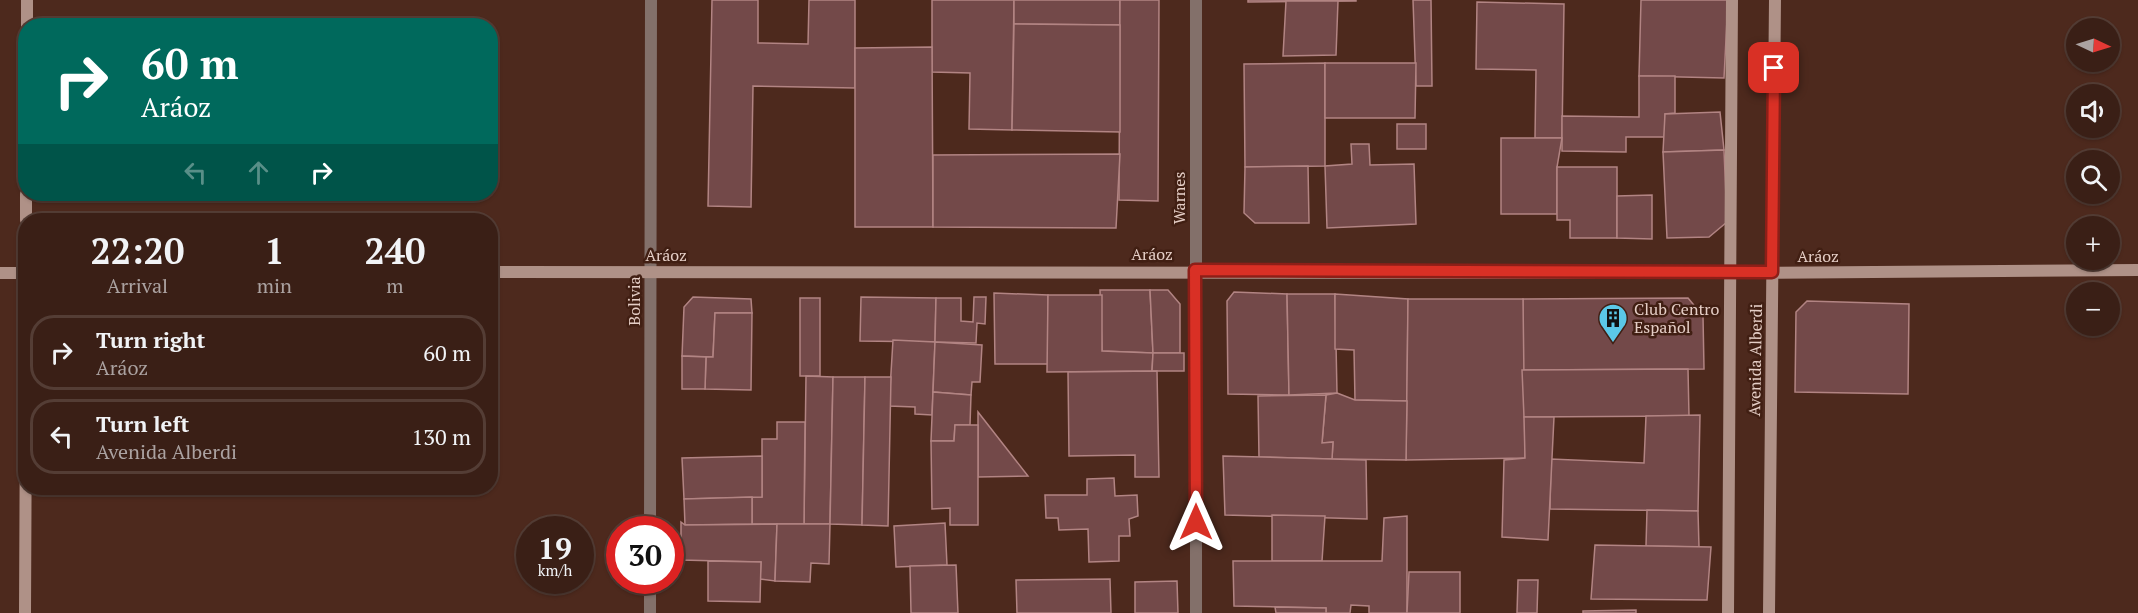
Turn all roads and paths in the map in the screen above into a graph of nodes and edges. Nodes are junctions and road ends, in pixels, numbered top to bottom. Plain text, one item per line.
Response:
1 (27, 0) edge
2 (651, 0) edge
3 (1196, 0) edge
4 (1732, 0) edge
5 (1775, 0) edge
6 (27, 18) edge
7 (1195, 270) junction
8 (2138, 270) edge
9 (498, 272) edge
10 (650, 272) junction
11 (1772, 272) junction
12 (0, 273) edge
13 (18, 273) edge
14 (1732, 273) junction
15 (26, 495) edge
16 (650, 516) edge
17 (650, 594) edge
18 (25, 613) edge
19 (650, 613) edge
20 (1196, 613) edge
21 (1728, 613) edge
22 (1769, 613) edge

1 - 6 street
2 - 10 street, Bolivia
3 - 7 street, Warnes
4 - 14 street, Avenida Alberdi
5 - 11 street, Avenida Alberdi
7 - 10 street, Aráoz
7 - 14 street, Aráoz
7 - 20 street, Warnes
8 - 11 street, Aráoz
9 - 10 street, Aráoz
10 - 16 street, Bolivia
11 - 14 street, Aráoz
11 - 22 street, Avenida Alberdi
12 - 13 street
14 - 21 street, Avenida Alberdi
15 - 18 street
17 - 19 street

